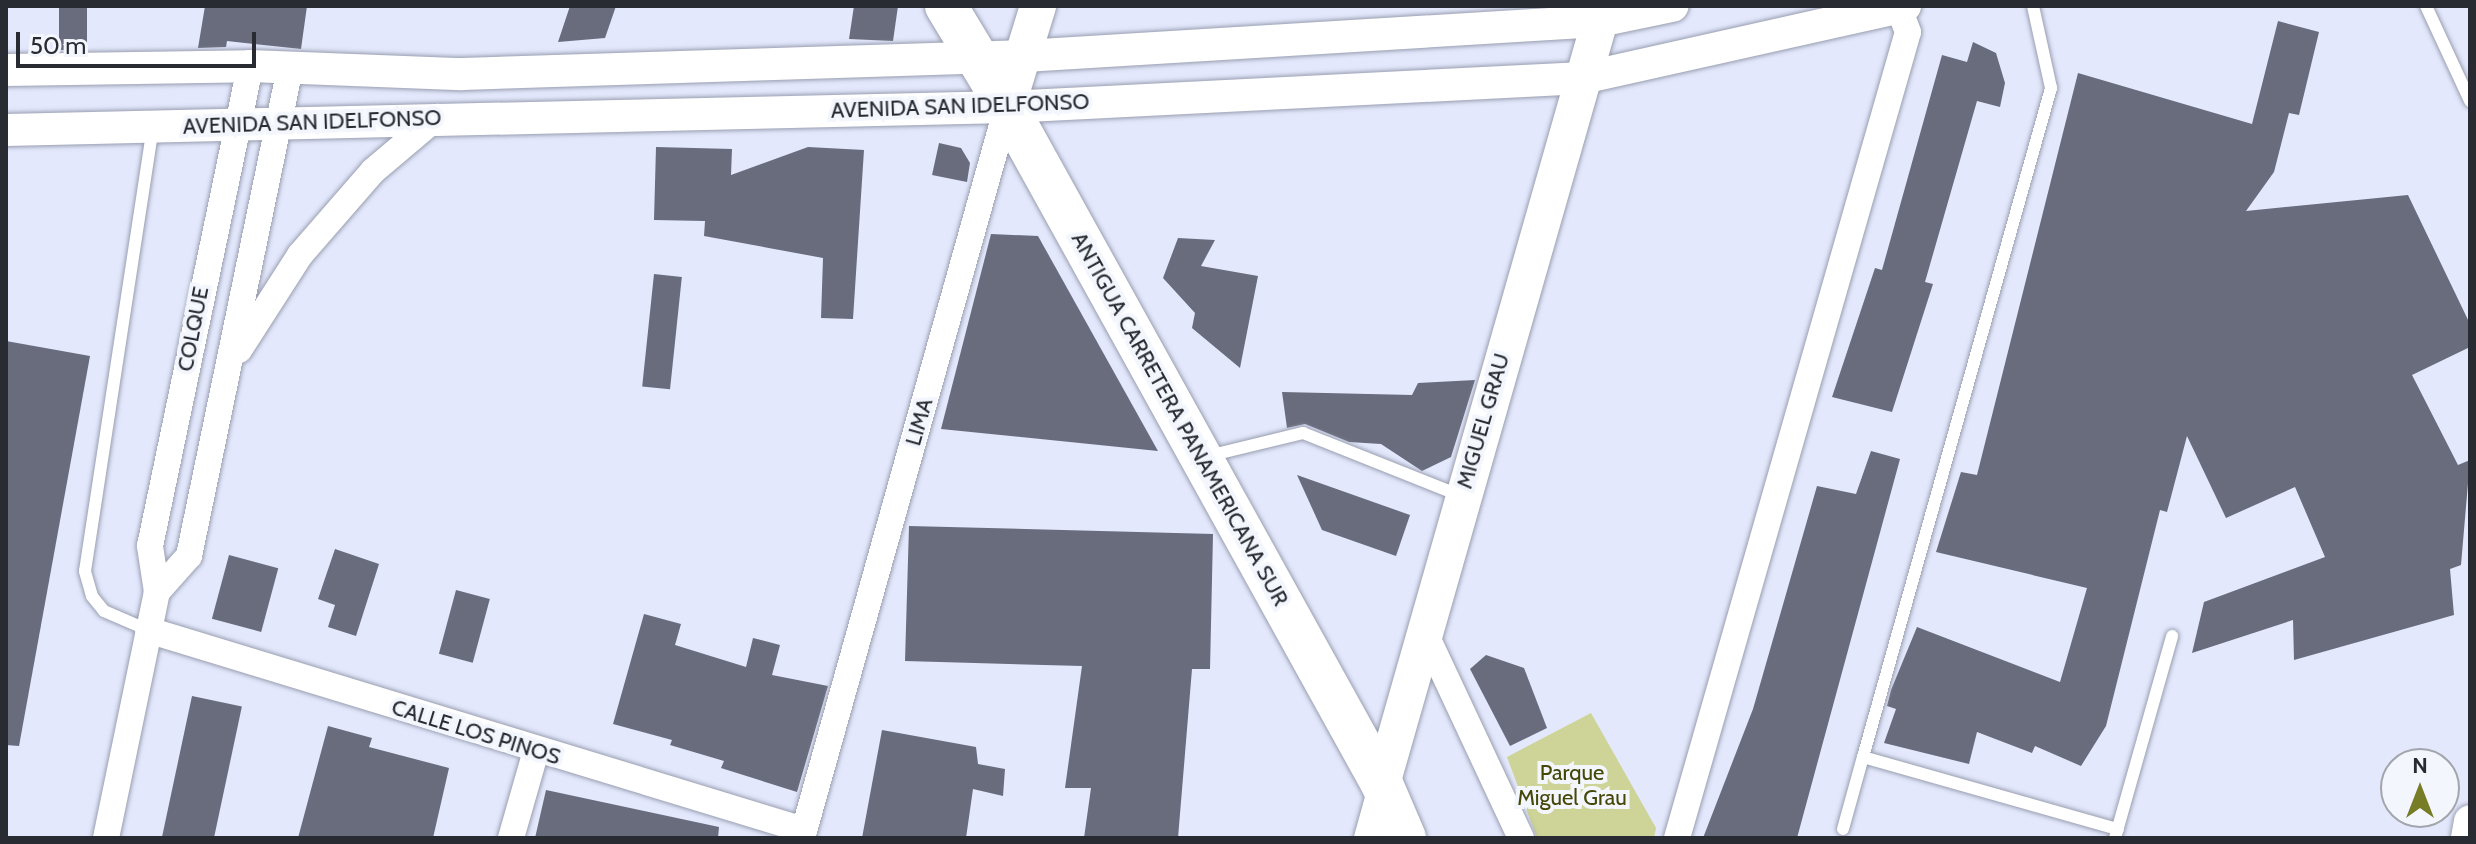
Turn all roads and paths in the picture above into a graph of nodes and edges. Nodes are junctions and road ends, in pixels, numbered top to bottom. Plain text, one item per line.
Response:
1 (946, 6) edge
2 (1038, 6) edge
3 (1672, 6) edge
4 (1900, 6) edge
5 (2033, 6) edge
6 (2426, 6) edge
7 (1602, 13) edge
8 (1024, 56) junction
9 (975, 57) junction
10 (250, 66) junction
11 (290, 68) junction
12 (6, 70) edge
13 (1583, 78) junction
14 (2470, 101) edge
15 (1007, 107) junction
16 (437, 117) junction
17 (280, 123) junction
18 (239, 126) junction
19 (153, 127) junction
20 (6, 130) edge
21 (230, 364) junction
22 (1201, 457) junction
23 (1461, 496) junction
24 (157, 592) junction
25 (148, 630) junction
26 (1425, 633) junction
27 (2172, 636) dead end
28 (536, 751) junction
29 (1863, 757) junction
30 (1382, 784) junction
31 (2470, 821) edge
32 (1843, 829) dead end
33 (803, 834) edge
34 (2116, 834) edge
35 (106, 838) edge
36 (511, 838) edge
37 (1367, 838) edge
38 (1405, 838) edge
39 (1521, 838) edge
40 (1677, 838) edge
41 (2467, 838) edge

1 - 9 highway, ANTIGUA CARRETERA PANAMERICANA SUR
2 - 8 main road, LIMA
3 - 7 street, AVENIDA SAN IDELFONSO
4 - 13 street, AVENIDA SAN IDELFONSO
4 - 40 street
5 - 29 lane
6 - 14 lane
7 - 8 street, AVENIDA SAN IDELFONSO
7 - 13 main road, MIGUEL GRAU
8 - 9 street, AVENIDA SAN IDELFONSO
8 - 15 main road, LIMA
9 - 11 street, AVENIDA SAN IDELFONSO
9 - 15 highway, ANTIGUA CARRETERA PANAMERICANA SUR
10 - 11 street, AVENIDA SAN IDELFONSO
10 - 12 street, AVENIDA SAN IDELFONSO
10 - 18 street, COLQUE
11 - 17 street, COLQUE
13 - 15 street, AVENIDA SAN IDELFONSO
13 - 23 main road, MIGUEL GRAU
15 - 16 street, AVENIDA SAN IDELFONSO
15 - 22 highway, ANTIGUA CARRETERA PANAMERICANA SUR
15 - 33 street, LIMA
16 - 17 street, AVENIDA SAN IDELFONSO
16 - 21 street, COLQUE
17 - 18 street, AVENIDA SAN IDELFONSO
17 - 21 street, COLQUE
18 - 19 street, AVENIDA SAN IDELFONSO
18 - 24 street, COLQUE
19 - 20 street, AVENIDA SAN IDELFONSO
19 - 25 lane
21 - 24 street, COLQUE
22 - 23 lane
22 - 30 highway, ANTIGUA CARRETERA PANAMERICANA SUR
23 - 26 main road, MIGUEL GRAU
24 - 25 street, COLQUE
25 - 28 street, CALLE LOS PINOS
25 - 35 street, COLQUE
26 - 30 main road, MIGUEL GRAU
26 - 39 street
27 - 34 lane
28 - 33 street, CALLE LOS PINOS
28 - 36 street
29 - 32 lane
29 - 34 lane
30 - 37 street, MIGUEL GRAU
30 - 38 highway, ANTIGUA CARRETERA PANAMERICANA SUR
31 - 41 street

